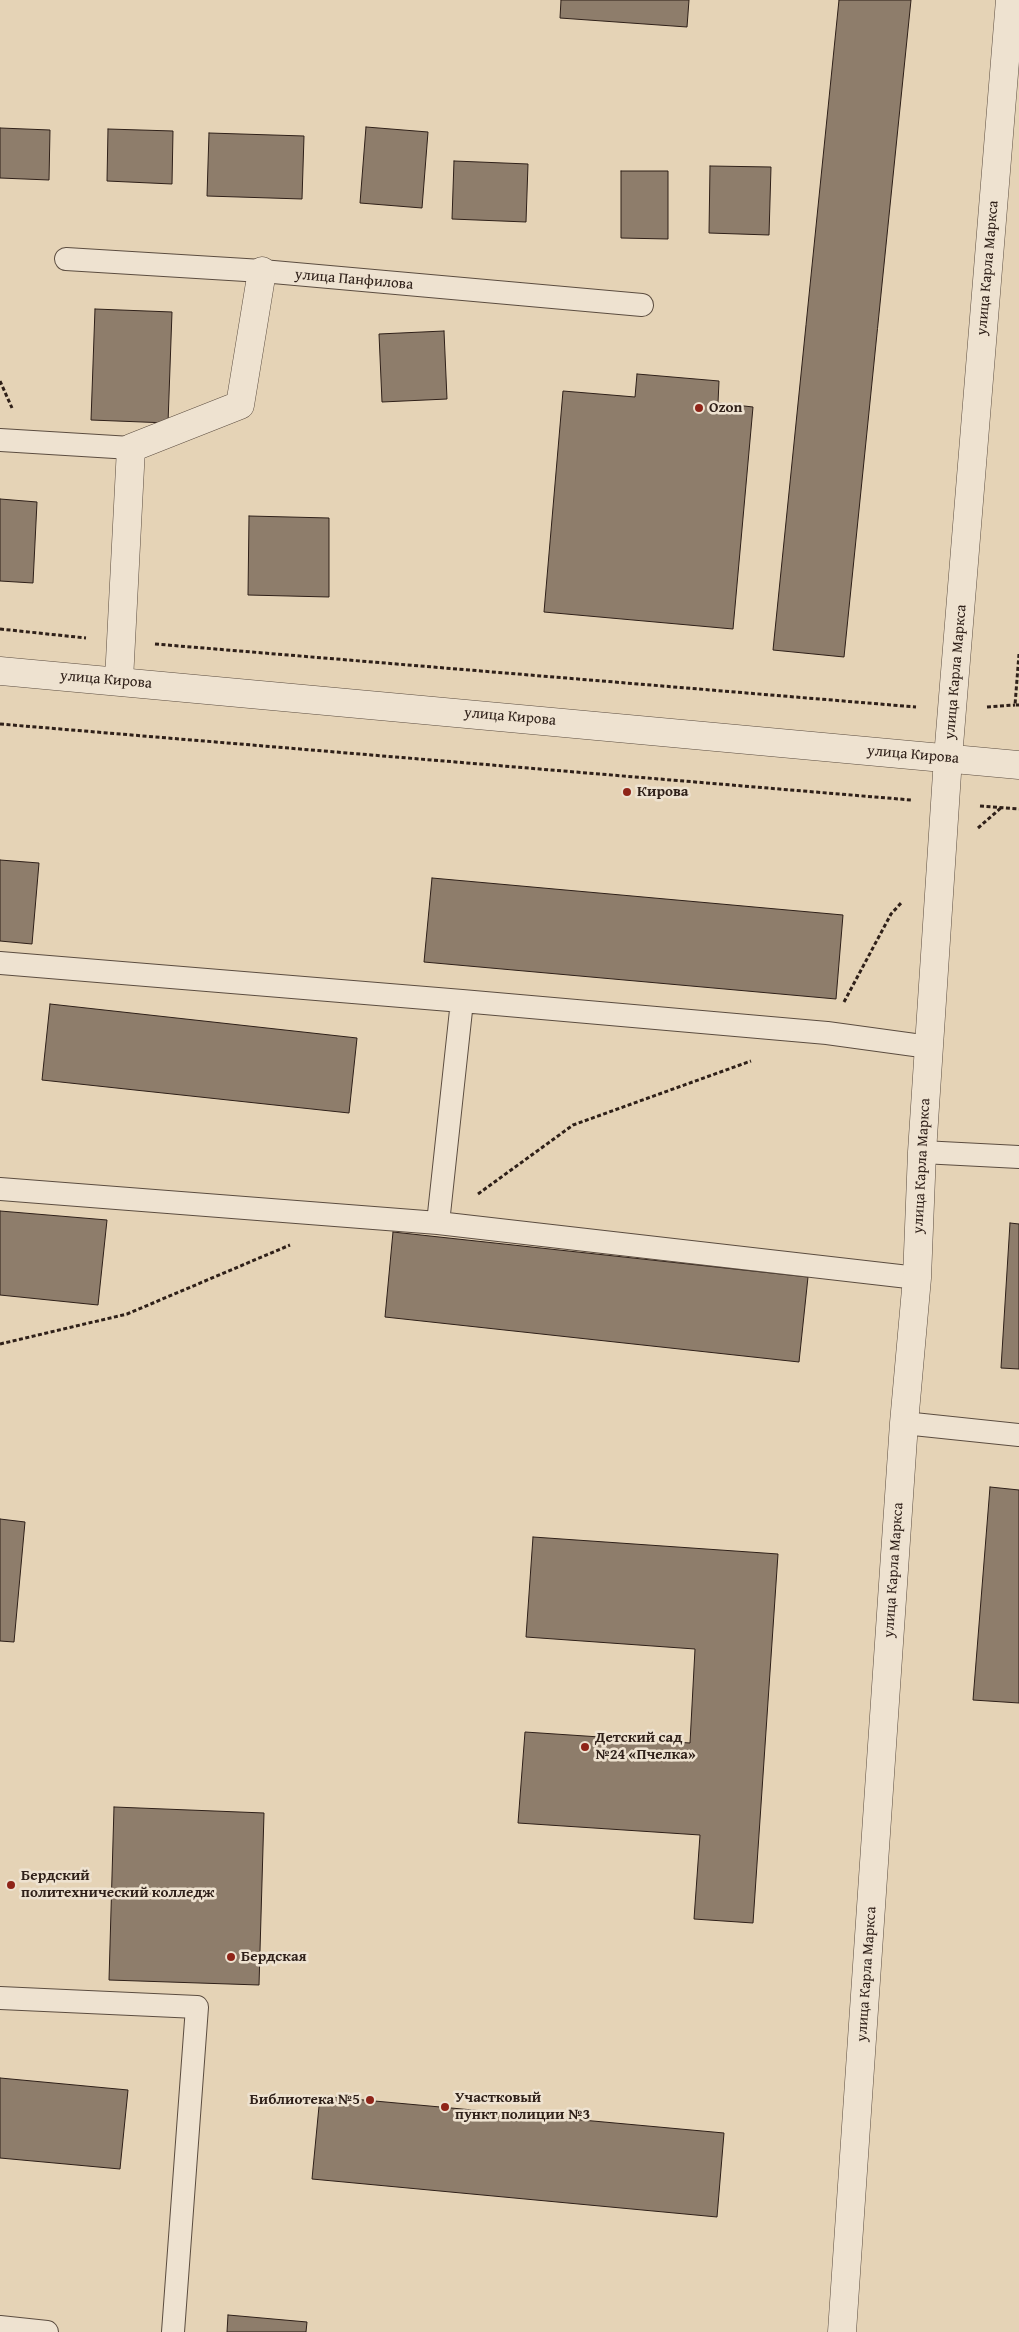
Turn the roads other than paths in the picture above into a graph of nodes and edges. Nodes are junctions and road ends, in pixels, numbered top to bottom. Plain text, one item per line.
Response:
1 (1010, 0) edge
2 (66, 259) dead end
3 (262, 271) junction
4 (642, 305) dead end
5 (0, 440) edge
6 (130, 448) junction
7 (0, 671) edge
8 (119, 680) junction
9 (948, 758) junction
10 (1019, 765) edge
11 (0, 963) edge
12 (462, 1001) junction
13 (929, 1047) junction
14 (922, 1152) junction
15 (1019, 1157) edge
16 (0, 1189) edge
17 (438, 1223) junction
18 (917, 1278) junction
19 (904, 1423) junction
20 (1019, 1435) edge
21 (0, 1998) edge
22 (0, 2328) edge
23 (46, 2332) edge
24 (173, 2332) edge
25 (842, 2332) edge

1 - 9 street, улица Карла Маркса
2 - 3 lane, улица Панфилова
3 - 4 lane, улица Панфилова
3 - 6 street
5 - 6 lane
6 - 8 street
7 - 8 street, улица Кирова
8 - 9 street, улица Кирова
9 - 10 street, улица Кирова
9 - 13 street, улица Карла Маркса
11 - 12 lane
12 - 13 lane
12 - 17 lane
13 - 14 street, улица Карла Маркса
14 - 15 lane
14 - 18 street, улица Карла Маркса
16 - 17 lane
17 - 18 lane
18 - 19 street, улица Карла Маркса
19 - 20 lane
19 - 25 street, улица Карла Маркса
21 - 24 lane
22 - 23 lane

